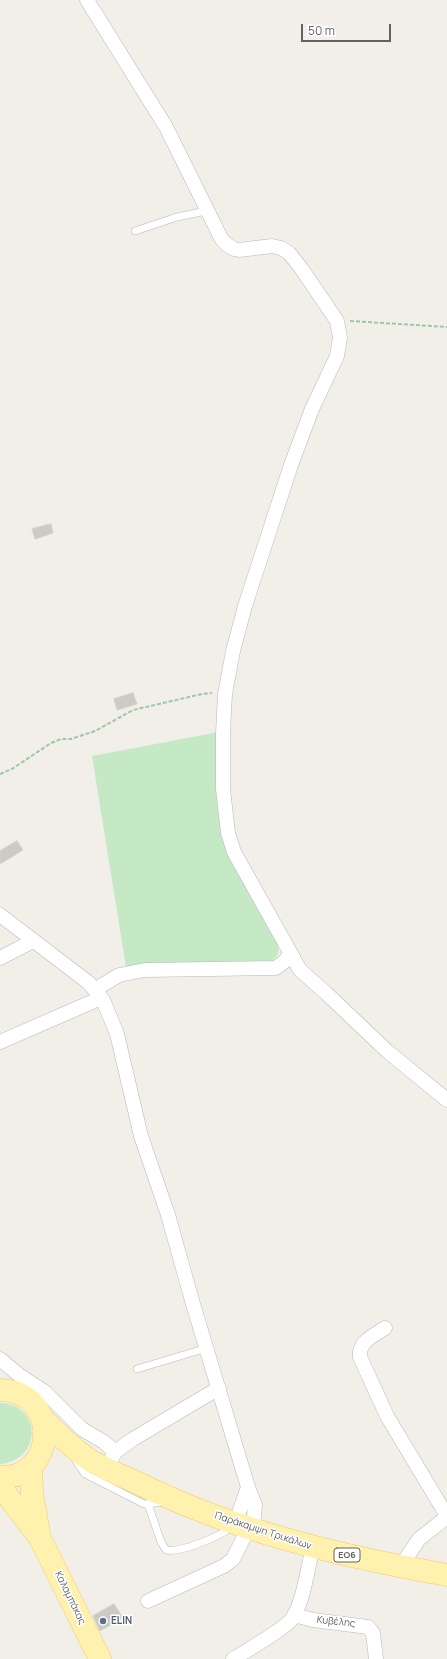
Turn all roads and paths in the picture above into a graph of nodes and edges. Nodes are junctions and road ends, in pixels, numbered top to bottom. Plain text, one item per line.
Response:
1 (87, 0) edge
2 (206, 210) junction
3 (135, 231) dead end
4 (337, 321) junction
5 (447, 327) edge
6 (225, 694) junction
7 (0, 774) edge
8 (0, 915) edge
9 (33, 941) junction
10 (290, 954) junction
11 (0, 958) edge
12 (276, 968) junction
13 (300, 970) junction
14 (101, 992) junction
15 (0, 1042) edge
16 (447, 1100) edge
17 (384, 1328) dead end
18 (207, 1348) junction
19 (0, 1359) edge
20 (138, 1369) dead end
21 (3, 1388) edge
22 (219, 1388) junction
23 (43, 1419) junction
24 (96, 1459) junction
25 (34, 1463) junction
26 (0, 1477) edge
27 (0, 1486) edge
28 (174, 1501) junction
29 (148, 1504) junction
30 (7, 1505) edge
31 (447, 1517) edge
32 (242, 1527) junction
33 (40, 1538) junction
34 (312, 1547) junction
35 (401, 1566) junction
36 (447, 1575) edge
37 (148, 1601) dead end
38 (294, 1615) junction
39 (100, 1659) edge
40 (233, 1659) edge
41 (376, 1659) edge

1 - 2 street
2 - 3 lane
2 - 4 street
4 - 5 path
4 - 6 street
6 - 7 path
6 - 10 street
8 - 9 street
9 - 11 street
9 - 14 street
10 - 12 street
10 - 13 street
12 - 13 street
12 - 14 street
13 - 16 street
14 - 15 street
14 - 18 street
17 - 31 street
18 - 20 lane
18 - 22 street
19 - 24 street
21 - 23 main road, ΕΟ6
22 - 24 street
22 - 32 street
23 - 24 main road, Παράκαμψη Τρικάλων / ΕΟ6
23 - 25 main road
24 - 25 main road, Παράκαμψη Τρικάλων / ΕΟ6
24 - 28 main road, Παράκαμψη Τρικάλων / ΕΟ6
24 - 29 lane
25 - 26 main road, ΕΟ6
25 - 33 main road, Καλαμπάκας
27 - 30 main road, Καλαμπάκας
28 - 29 lane
28 - 32 main road, Παράκαμψη Τρικάλων / ΕΟ6
29 - 32 lane
30 - 33 main road, Καλαμπάκας
31 - 35 street
32 - 34 main road, Παράκαμψη Τρικάλων / ΕΟ6
32 - 37 street
33 - 39 main road, Καλαμπάκας
34 - 35 main road, Παράκαμψη Τρικάλων / ΕΟ6
34 - 38 street
35 - 36 main road, Παράκαμψη Τρικάλων / ΕΟ6
38 - 40 street
38 - 41 street, Κυβέλης

